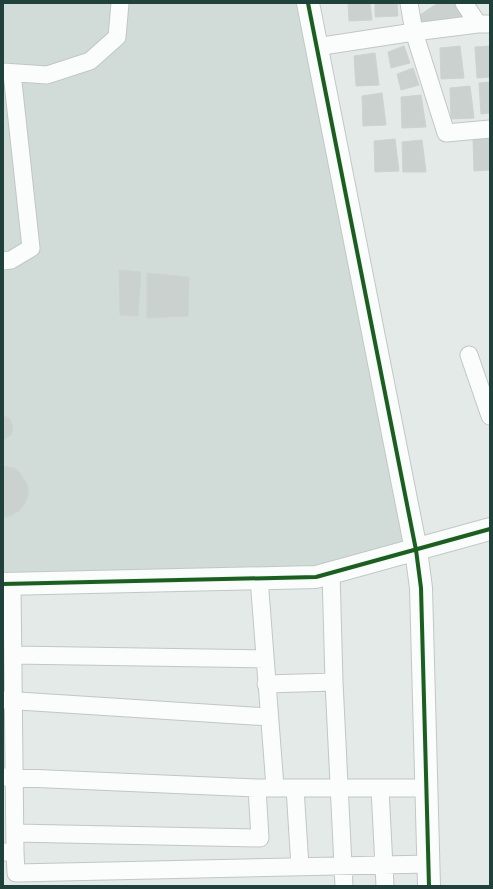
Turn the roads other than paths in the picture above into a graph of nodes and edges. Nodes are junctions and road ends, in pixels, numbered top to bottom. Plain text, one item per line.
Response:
1 (120, 3) edge
2 (308, 3) edge
3 (409, 3) edge
4 (464, 3) edge
5 (484, 24) edge
6 (414, 32) junction
7 (316, 47) junction
8 (8, 72) edge
9 (490, 129) edge
10 (3, 260) edge
11 (469, 355) dead end
12 (486, 394) edge
13 (490, 416) edge
14 (490, 529) edge
15 (416, 550) junction
16 (332, 572) junction
17 (259, 578) junction
18 (8, 584) edge
19 (13, 655) junction
20 (265, 659) junction
21 (334, 682) junction
22 (266, 684) junction
23 (8, 700) edge
24 (269, 716) junction
25 (8, 776) edge
26 (274, 787) junction
27 (257, 788) junction
28 (295, 788) junction
29 (340, 788) junction
30 (428, 788) junction
31 (380, 789) junction
32 (15, 833) junction
33 (9, 852) edge
34 (429, 864) junction
35 (384, 865) junction
36 (343, 866) junction
37 (300, 867) junction
38 (16, 879) edge
39 (344, 886) edge
40 (385, 886) edge
41 (429, 886) edge

1 - 8 street
2 - 7 street
3 - 6 street
4 - 5 street
5 - 6 street
6 - 7 street
6 - 9 street
7 - 15 street
8 - 10 street
11 - 12 street
12 - 13 street
14 - 15 street
15 - 16 street
15 - 30 street
16 - 17 street
16 - 21 street
17 - 18 street
17 - 20 street
18 - 19 street
19 - 20 street
19 - 23 street
20 - 22 street
21 - 22 street
21 - 29 street
22 - 24 street
23 - 24 street
23 - 25 street
24 - 26 street
25 - 27 street
25 - 32 street
26 - 27 street
26 - 28 street
27 - 32 street
28 - 29 street
28 - 37 street
29 - 31 street
29 - 36 street
30 - 31 street
30 - 34 street
31 - 35 street
32 - 33 street
33 - 38 street
34 - 35 street
34 - 41 street
35 - 36 street
35 - 40 street
36 - 37 street
36 - 39 street
37 - 38 street

